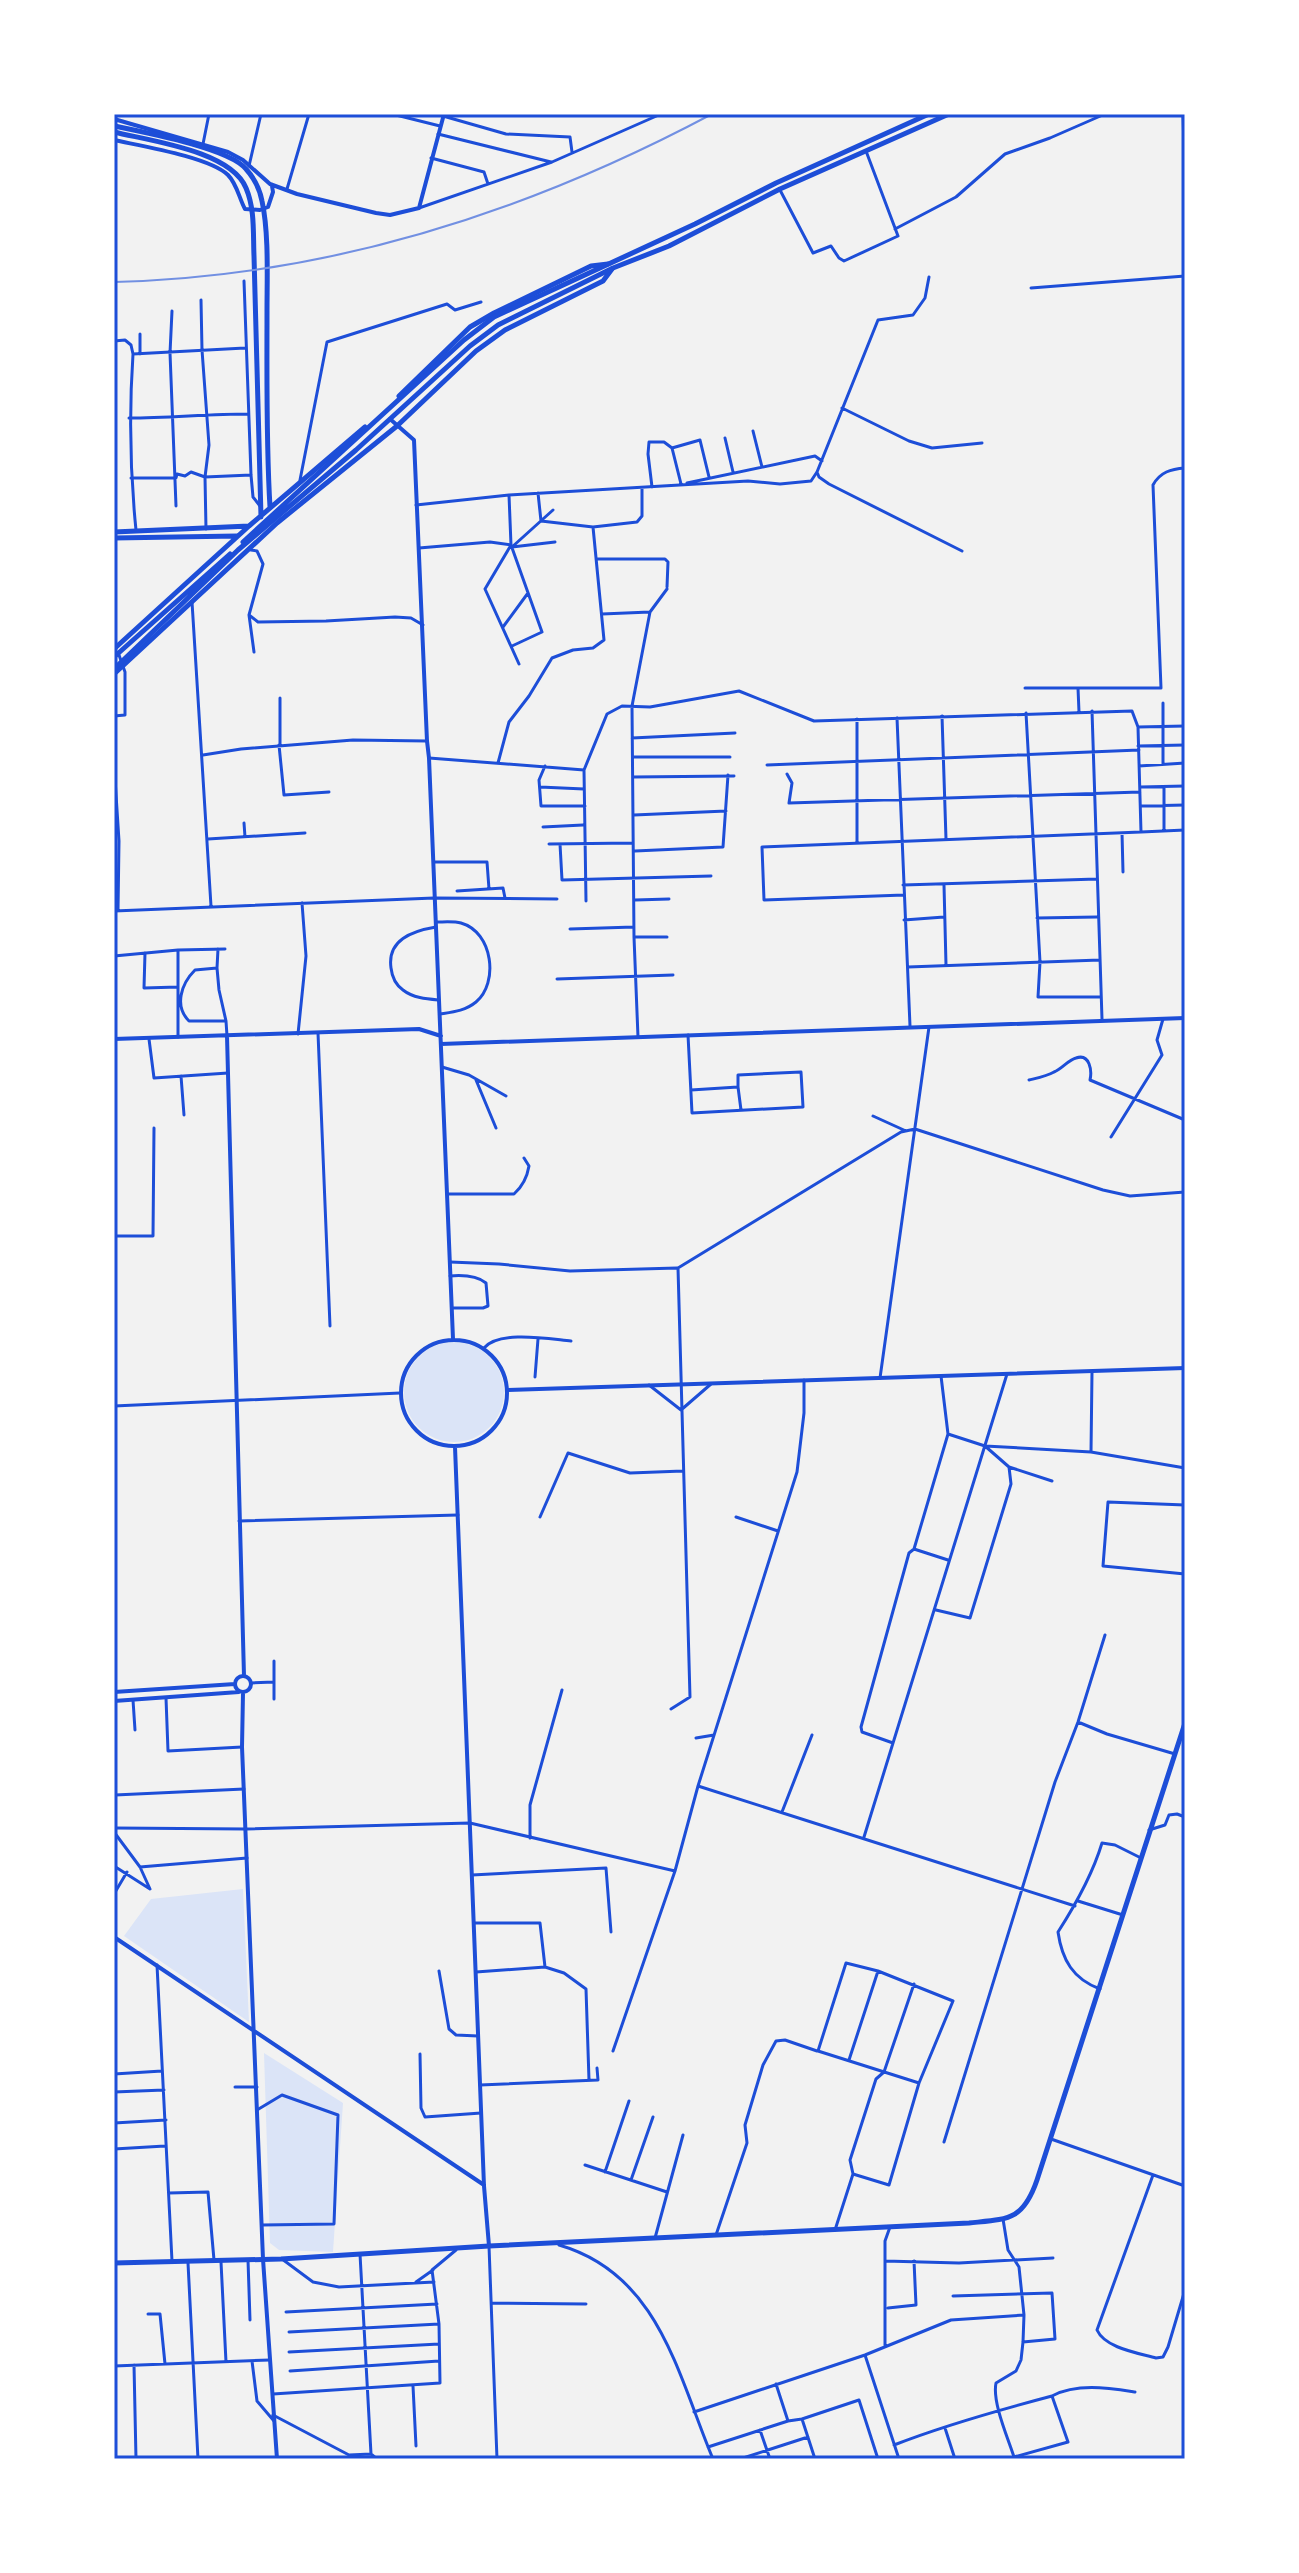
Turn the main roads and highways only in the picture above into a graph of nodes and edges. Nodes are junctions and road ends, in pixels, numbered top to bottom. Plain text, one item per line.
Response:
1 (929, 114) edge
2 (949, 114) edge
3 (1184, 114) edge
4 (114, 126) edge
5 (114, 132) edge
6 (1185, 149) edge
7 (611, 266) junction
8 (538, 301) junction
9 (270, 508) junction
10 (261, 516) junction
11 (249, 526) junction
12 (271, 528) junction
13 (114, 535) edge
14 (264, 535) junction
15 (238, 536) junction
16 (115, 649) edge
17 (114, 657) edge
18 (114, 672) edge
19 (1185, 1723) edge
20 (115, 2263) edge

1 - 7 main road
2 - 7 main road
3 - 6 main road
4 - 9 main road
5 - 10 main road
7 - 8 main road
7 - 9 main road
7 - 12 main road
8 - 17 main road
8 - 18 main road
9 - 10 main road
9 - 12 main road
10 - 11 main road
10 - 14 main road
11 - 13 main road
11 - 15 main road
12 - 14 main road
13 - 15 main road
14 - 18 main road
15 - 16 main road
19 - 20 main road

